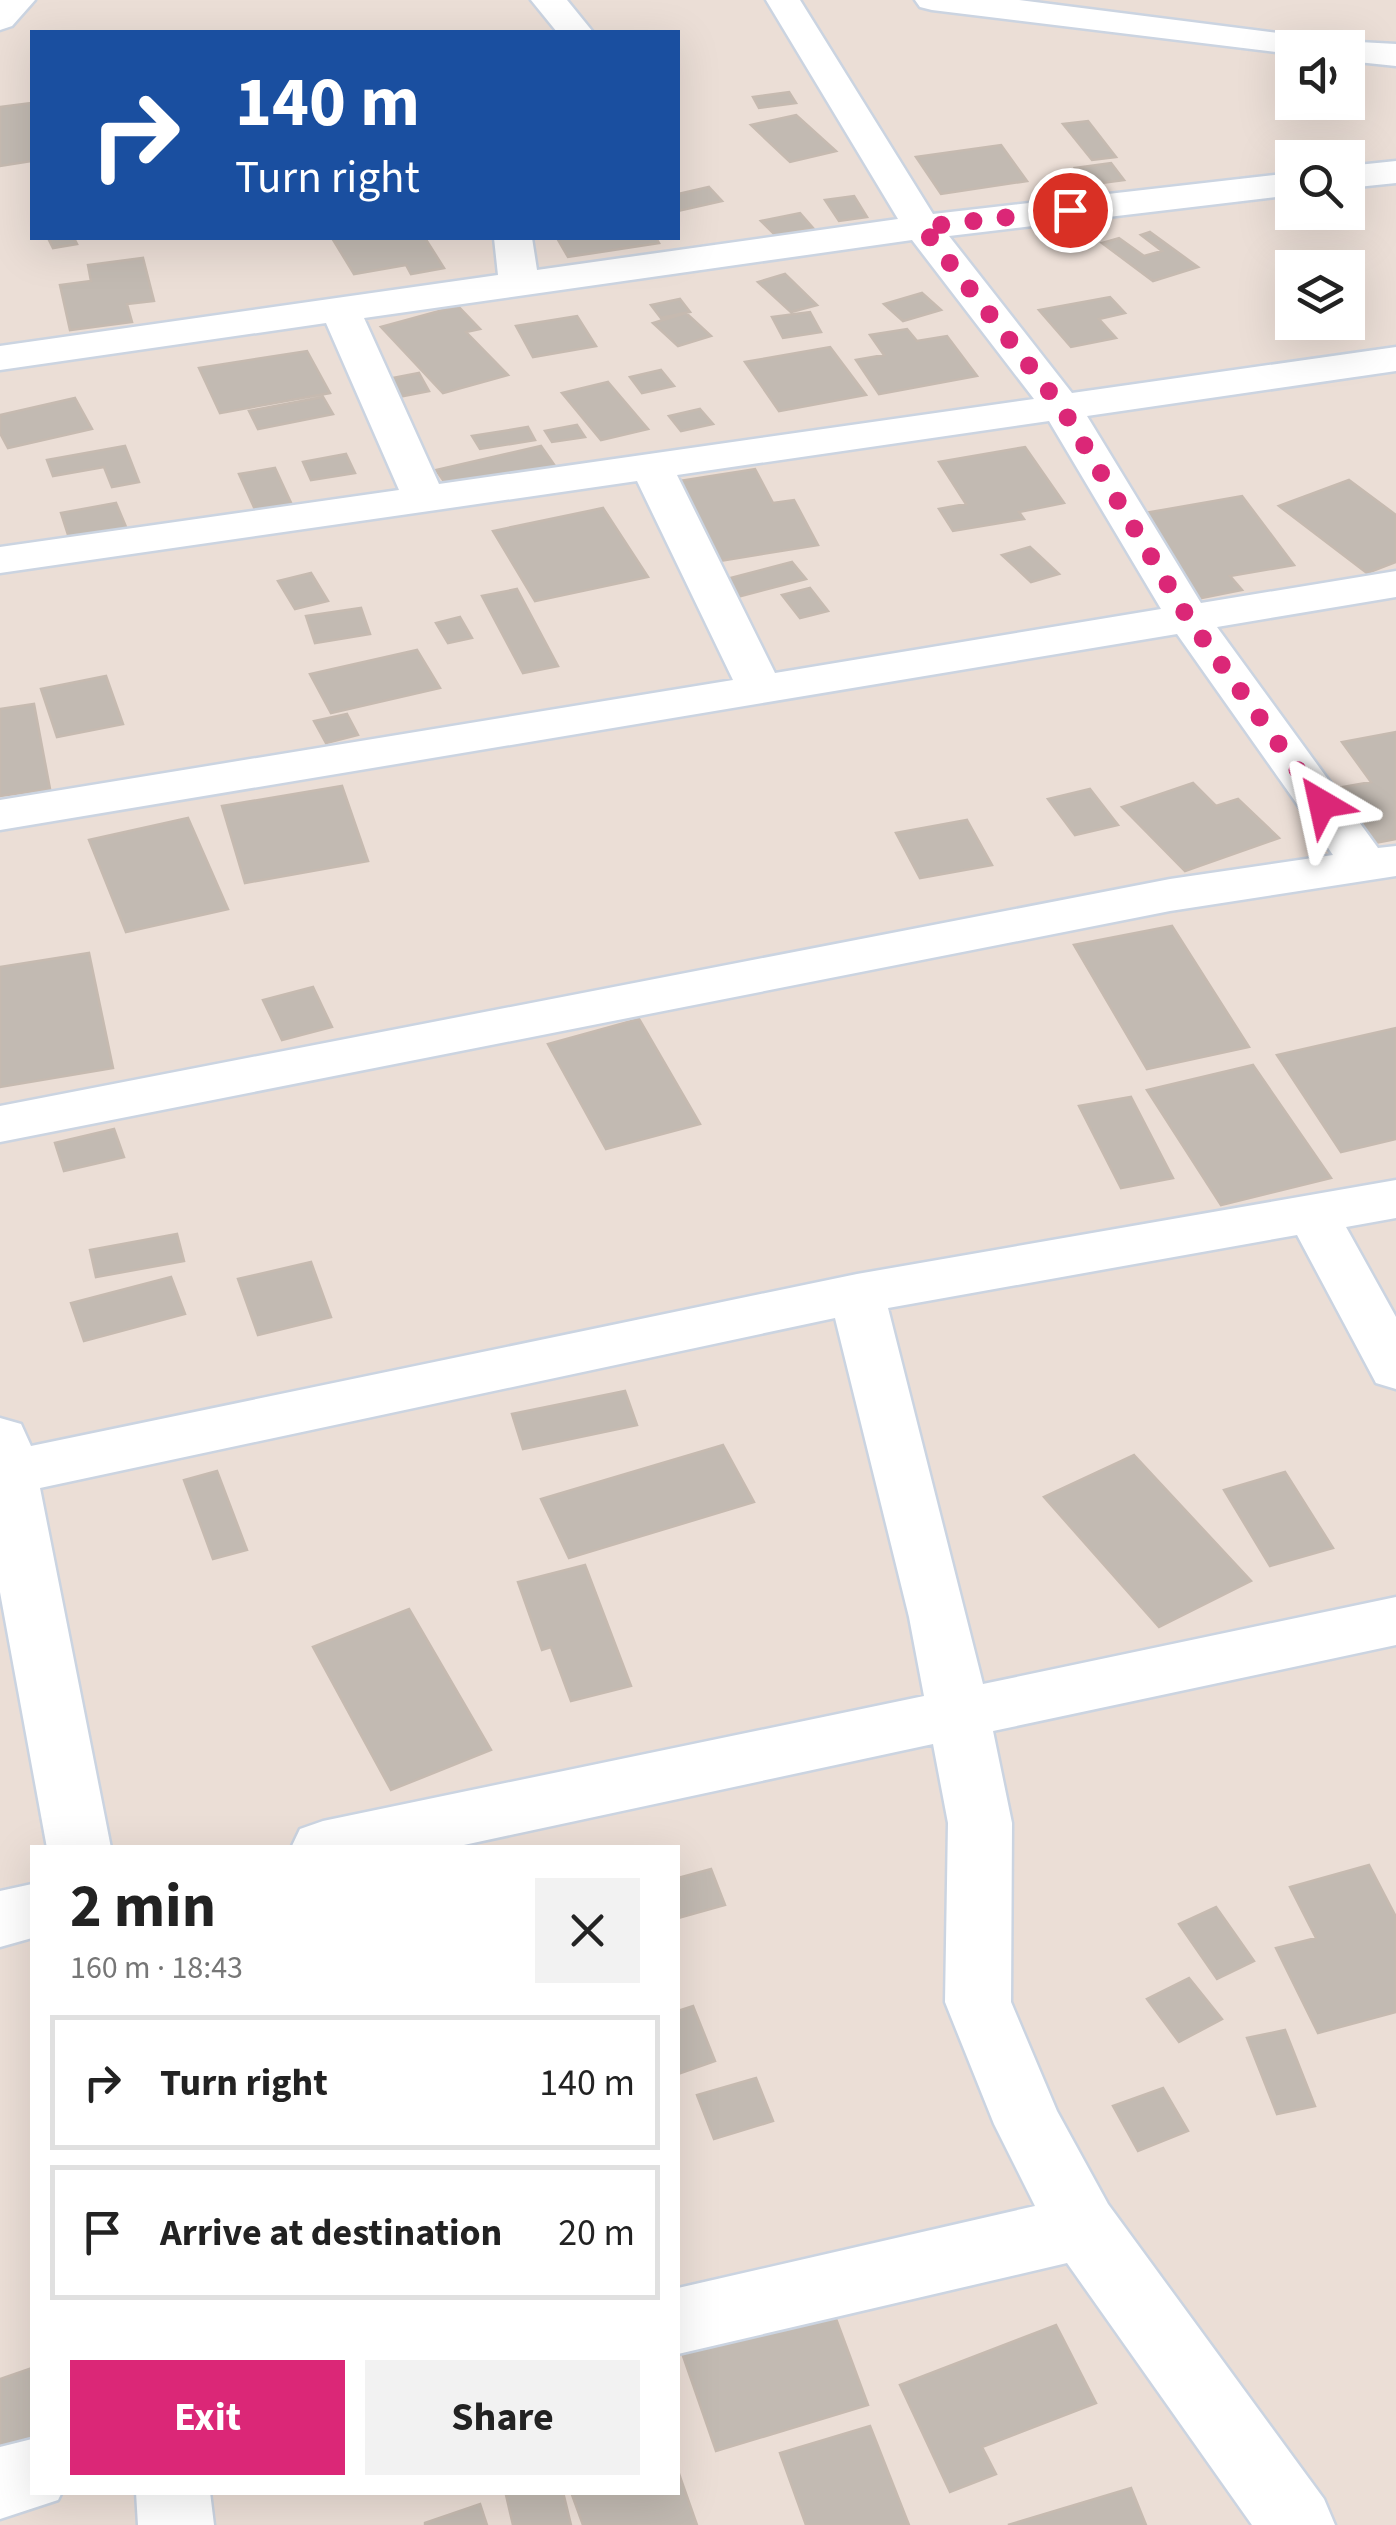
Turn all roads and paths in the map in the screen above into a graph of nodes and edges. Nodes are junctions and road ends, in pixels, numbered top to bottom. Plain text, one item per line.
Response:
1 (18, 0) edge
2 (548, 0) edge
3 (783, 0) edge
4 (932, 0) edge
5 (0, 19) edge
6 (573, 30) edge
7 (1275, 42) edge
8 (1365, 52) edge
9 (1396, 56) edge
10 (1396, 172) edge
11 (1365, 175) edge
12 (1275, 186) edge
13 (922, 227) junction
14 (512, 240) edge
15 (519, 284) junction
16 (340, 309) junction
17 (0, 358) edge
18 (1396, 359) edge
19 (1062, 408) junction
20 (652, 467) junction
21 (424, 500) junction
22 (0, 560) edge
23 (1396, 584) edge
24 (1188, 618) junction
25 (760, 688) junction
26 (0, 815) edge
27 (1381, 863) edge
28 (0, 1124) edge
29 (1396, 1199) edge
30 (1313, 1216) junction
31 (857, 1294) junction
32 (1396, 1368) edge
33 (2, 1461) edge
34 (1396, 1621) edge
35 (960, 1715) junction
36 (78, 1845) edge
37 (337, 1845) edge
38 (30, 1911) edge
39 (0, 1919) edge
40 (1083, 2227) junction
41 (680, 2321) edge
42 (30, 2476) edge
43 (0, 2484) edge
44 (173, 2495) edge
45 (176, 2525) edge
46 (1297, 2525) edge

1 - 5 street
2 - 6 street
3 - 13 street
4 - 7 street
8 - 9 street
10 - 11 street
12 - 13 street
13 - 15 street
13 - 19 street
14 - 15 street
15 - 16 street
16 - 17 street
16 - 21 street
18 - 19 street
19 - 20 street
19 - 24 street
20 - 21 street
20 - 25 street
21 - 22 street
23 - 24 street
24 - 25 street
24 - 27 street
25 - 26 street
27 - 28 street
29 - 30 street
30 - 31 street
30 - 32 street
31 - 33 street
31 - 35 street
33 - 36 street
34 - 35 street
35 - 37 street
35 - 40 street
38 - 39 street
40 - 41 street
40 - 46 street
42 - 43 street
44 - 45 street

